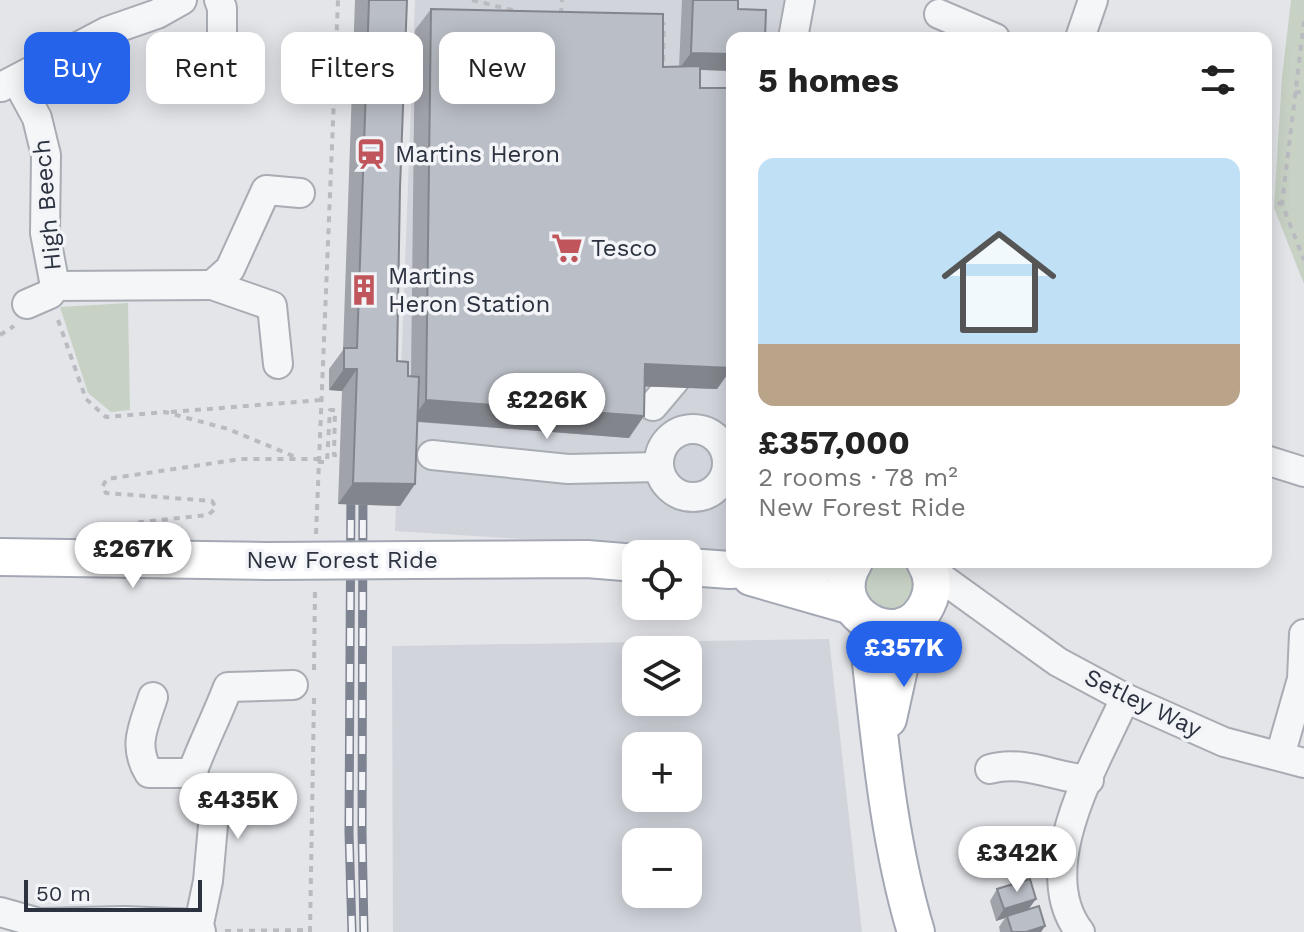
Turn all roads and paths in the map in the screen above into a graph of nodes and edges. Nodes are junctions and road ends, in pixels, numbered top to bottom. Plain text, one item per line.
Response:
1 (182, 0) edge
2 (219, 0) edge
3 (338, 0) edge
4 (472, 0) edge
5 (562, 0) edge
6 (800, 0) edge
7 (1093, 0) edge
8 (516, 11) edge
9 (939, 14) dead end
10 (1304, 21) edge
11 (561, 24) edge
12 (648, 24) edge
13 (222, 32) edge
14 (794, 32) edge
15 (981, 32) edge
16 (1082, 32) edge
17 (663, 81) edge
18 (8, 84) edge
19 (1304, 91) edge
20 (1295, 93) junction
21 (300, 193) dead end
22 (1272, 202) edge
23 (1282, 204) junction
24 (1304, 260) edge
25 (212, 285) junction
26 (55, 299) junction
27 (22, 314) joint
28 (688, 324) edge
29 (0, 335) edge
30 (278, 364) dead end
31 (321, 400) junction
32 (623, 404) edge
33 (653, 406) junction
34 (165, 412) junction
35 (721, 425) edge
36 (672, 436) junction
37 (432, 455) dead end
38 (342, 456) dead end
39 (726, 458) edge
40 (300, 459) junction
41 (318, 460) junction
42 (1272, 462) edge
43 (659, 467) junction
44 (726, 467) edge
45 (1304, 472) edge
46 (316, 540) dead end
47 (0, 557) edge
48 (130, 560) junction
49 (622, 562) edge
50 (702, 568) edge
51 (756, 568) edge
52 (852, 568) edge
53 (928, 568) edge
54 (931, 568) edge
55 (730, 570) junction
56 (315, 582) dead end
57 (995, 615) junction
58 (889, 617) junction
59 (1304, 634) edge
60 (307, 685) junction
61 (153, 697) dead end
62 (1125, 698) junction
63 (1292, 759) edge
64 (990, 769) dead end
65 (192, 773) junction
66 (1089, 780) junction
67 (0, 912) edge
68 (200, 928) edge
69 (310, 931) edge
70 (916, 932) edge
71 (1080, 932) edge

1 - 18 street
2 - 13 street
3 - 31 path
4 - 8 path
5 - 11 path
6 - 14 street
7 - 16 street
9 - 15 street
10 - 20 path
12 - 17 path
18 - 26 street, High Beech
19 - 20 path
20 - 23 path
21 - 25 street
22 - 23 path
23 - 24 path
25 - 26 street, High Beech
25 - 30 street, High Beech
26 - 27 street, High Beech
26 - 34 path
27 - 29 path
28 - 33 street
31 - 34 path
31 - 41 path
32 - 33 street
33 - 36 street
34 - 40 path
35 - 36 street
35 - 39 street
36 - 43 street
37 - 43 street
38 - 41 path
40 - 41 path
40 - 48 path
41 - 46 path
42 - 45 street
43 - 44 street
47 - 48 main road, New Forest Ride
48 - 49 main road, New Forest Ride, bridge
50 - 55 main road
51 - 55 main road
52 - 58 main road
53 - 58 main road
54 - 57 street, Setley Way
55 - 58 main road
56 - 60 path
57 - 58 street
57 - 62 street, Setley Way
58 - 70 main road
59 - 63 street
60 - 65 street
60 - 69 path
61 - 65 street
62 - 63 street, Setley Way
62 - 66 street
64 - 66 street
65 - 68 street
66 - 71 street
67 - 68 street
68 - 69 path

